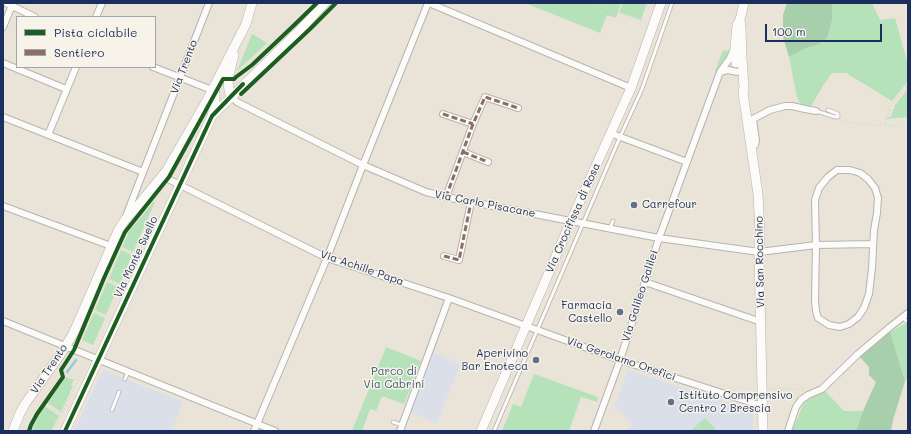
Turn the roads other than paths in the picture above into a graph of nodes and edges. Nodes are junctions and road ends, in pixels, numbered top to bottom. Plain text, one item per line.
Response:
1 (102, 3) edge
2 (208, 3) edge
3 (252, 3) edge
4 (325, 3) edge
5 (429, 3) edge
6 (661, 3) edge
7 (672, 3) edge
8 (744, 3) edge
9 (10, 4) edge
10 (33, 16) edge
11 (96, 16) edge
12 (740, 20) junction
13 (3, 27) edge
14 (236, 44) junction
15 (735, 48) junction
16 (3, 63) edge
17 (76, 68) edge
18 (156, 68) edge
19 (720, 72) junction
20 (737, 72) junction
21 (180, 77) junction
22 (631, 88) junction
23 (66, 90) junction
24 (212, 90) junction
25 (743, 93) junction
26 (231, 96) junction
27 (518, 108) dead end
28 (828, 110) dead end
29 (816, 111) joint
30 (444, 114) dead end
31 (212, 116) junction
32 (3, 117) edge
33 (473, 124) junction
34 (610, 133) junction
35 (48, 135) junction
36 (620, 137) junction
37 (751, 146) junction
38 (463, 152) junction
39 (488, 162) dead end
40 (687, 162) junction
41 (363, 165) junction
42 (143, 172) junction
43 (162, 176) junction
44 (180, 185) junction
45 (446, 197) junction
46 (471, 202) junction
47 (3, 206) edge
48 (125, 220) junction
49 (571, 221) junction
50 (613, 221) dead end
51 (583, 223) junction
52 (610, 228) junction
53 (659, 238) junction
54 (873, 244) junction
55 (816, 245) junction
56 (115, 249) junction
57 (760, 252) junction
58 (444, 256) dead end
59 (327, 258) junction
60 (645, 282) junction
61 (449, 298) junction
62 (906, 317) edge
63 (3, 321) edge
64 (761, 322) junction
65 (526, 325) junction
66 (537, 329) junction
67 (66, 346) junction
68 (98, 360) junction
69 (620, 360) junction
70 (128, 372) junction
71 (125, 379) dead end
72 (119, 392) dead end
73 (762, 406) junction
74 (112, 410) dead end
75 (394, 422) dead end
76 (256, 424) junction
77 (401, 428) edge
78 (13, 431) edge
79 (65, 431) edge
80 (254, 431) edge
81 (275, 431) edge
82 (480, 431) edge
83 (494, 431) edge
84 (594, 431) edge
85 (763, 431) edge
86 (788, 431) edge

1 - 11 street
2 - 21 street, Via Trento
3 - 14 main road
4 - 26 main road, Via Monte Suello
5 - 22 street
5 - 41 street
6 - 22 main road, Via Crocifissa di Rosa
7 - 36 lane
8 - 12 main road, Via San Rocchino
9 - 10 street
9 - 13 street
12 - 15 main road, Via San Rocchino
12 - 25 main road, Via San Rocchino
14 - 24 main road
14 - 26 main road
15 - 19 street, Via Galileo Galilei
15 - 20 main road, Via San Rocchino
16 - 23 street
17 - 23 street
18 - 21 street
19 - 20 street
19 - 40 street, Via Galileo Galilei
20 - 25 main road, Via San Rocchino
21 - 24 street
21 - 42 street, Via Trento
22 - 34 main road, Via Crocifissa di Rosa
23 - 35 street
24 - 31 main road
24 - 43 main road
25 - 37 main road, Via San Rocchino
26 - 31 main road, Via Monte Suello
26 - 41 street, Via Carlo Pisacane
27 - 33 street
28 - 29 lane
29 - 37 street
30 - 33 street
31 - 44 main road, Via Monte Suello
32 - 35 street
33 - 38 street
34 - 36 street
34 - 49 main road, Via Crocifissa di Rosa
35 - 42 street
36 - 40 street
36 - 51 lane
37 - 57 main road, Via San Rocchino
38 - 39 street
38 - 45 street
40 - 53 street, Via Galileo Galilei
41 - 45 street, Via Carlo Pisacane
41 - 59 street
42 - 48 street, Via Trento
43 - 44 street, Via Achille Papa
43 - 48 main road, Via Trento
44 - 59 street, Via Achille Papa
44 - 68 main road, Via Monte Suello
45 - 46 street, Via Carlo Pisacane
46 - 49 street, Via Carlo Pisacane
46 - 58 street
47 - 56 street
48 - 56 main road, Via Trento
49 - 51 street, Via Carlo Pisacane
49 - 65 main road, Via Crocifissa di Rosa
50 - 52 lane
51 - 52 street, Via Carlo Pisacane
51 - 66 lane
52 - 53 street, Via Carlo Pisacane
53 - 57 street, Via Carlo Pisacane
53 - 60 street, Via Galileo Galilei
54 - 55 street
54 - 55 street
54 - 55 street
55 - 57 street, Via Carlo Pisacane
56 - 67 main road, Via Trento
57 - 64 main road, Via San Rocchino
59 - 61 street, Via Achille Papa
59 - 76 street
60 - 64 street
60 - 69 street, Via Galileo Galilei
61 - 65 street, Via Achille Papa
61 - 77 street
62 - 86 street
63 - 67 street
64 - 73 main road, Via San Rocchino
65 - 66 street, Via Gerolamo Orefici
65 - 82 main road, Via Crocifissa di Rosa
66 - 69 street, Via Gerolamo Orefici
66 - 83 lane
67 - 68 street
67 - 78 main road, Via Trento
68 - 70 street
68 - 79 main road, Via Monte Suello
69 - 73 street, Via Gerolamo Orefici
69 - 84 street, Via Galileo Galilei
70 - 71 lane
70 - 76 street
72 - 74 lane
73 - 85 main road, Via San Rocchino
75 - 77 lane
76 - 80 street
76 - 81 street

